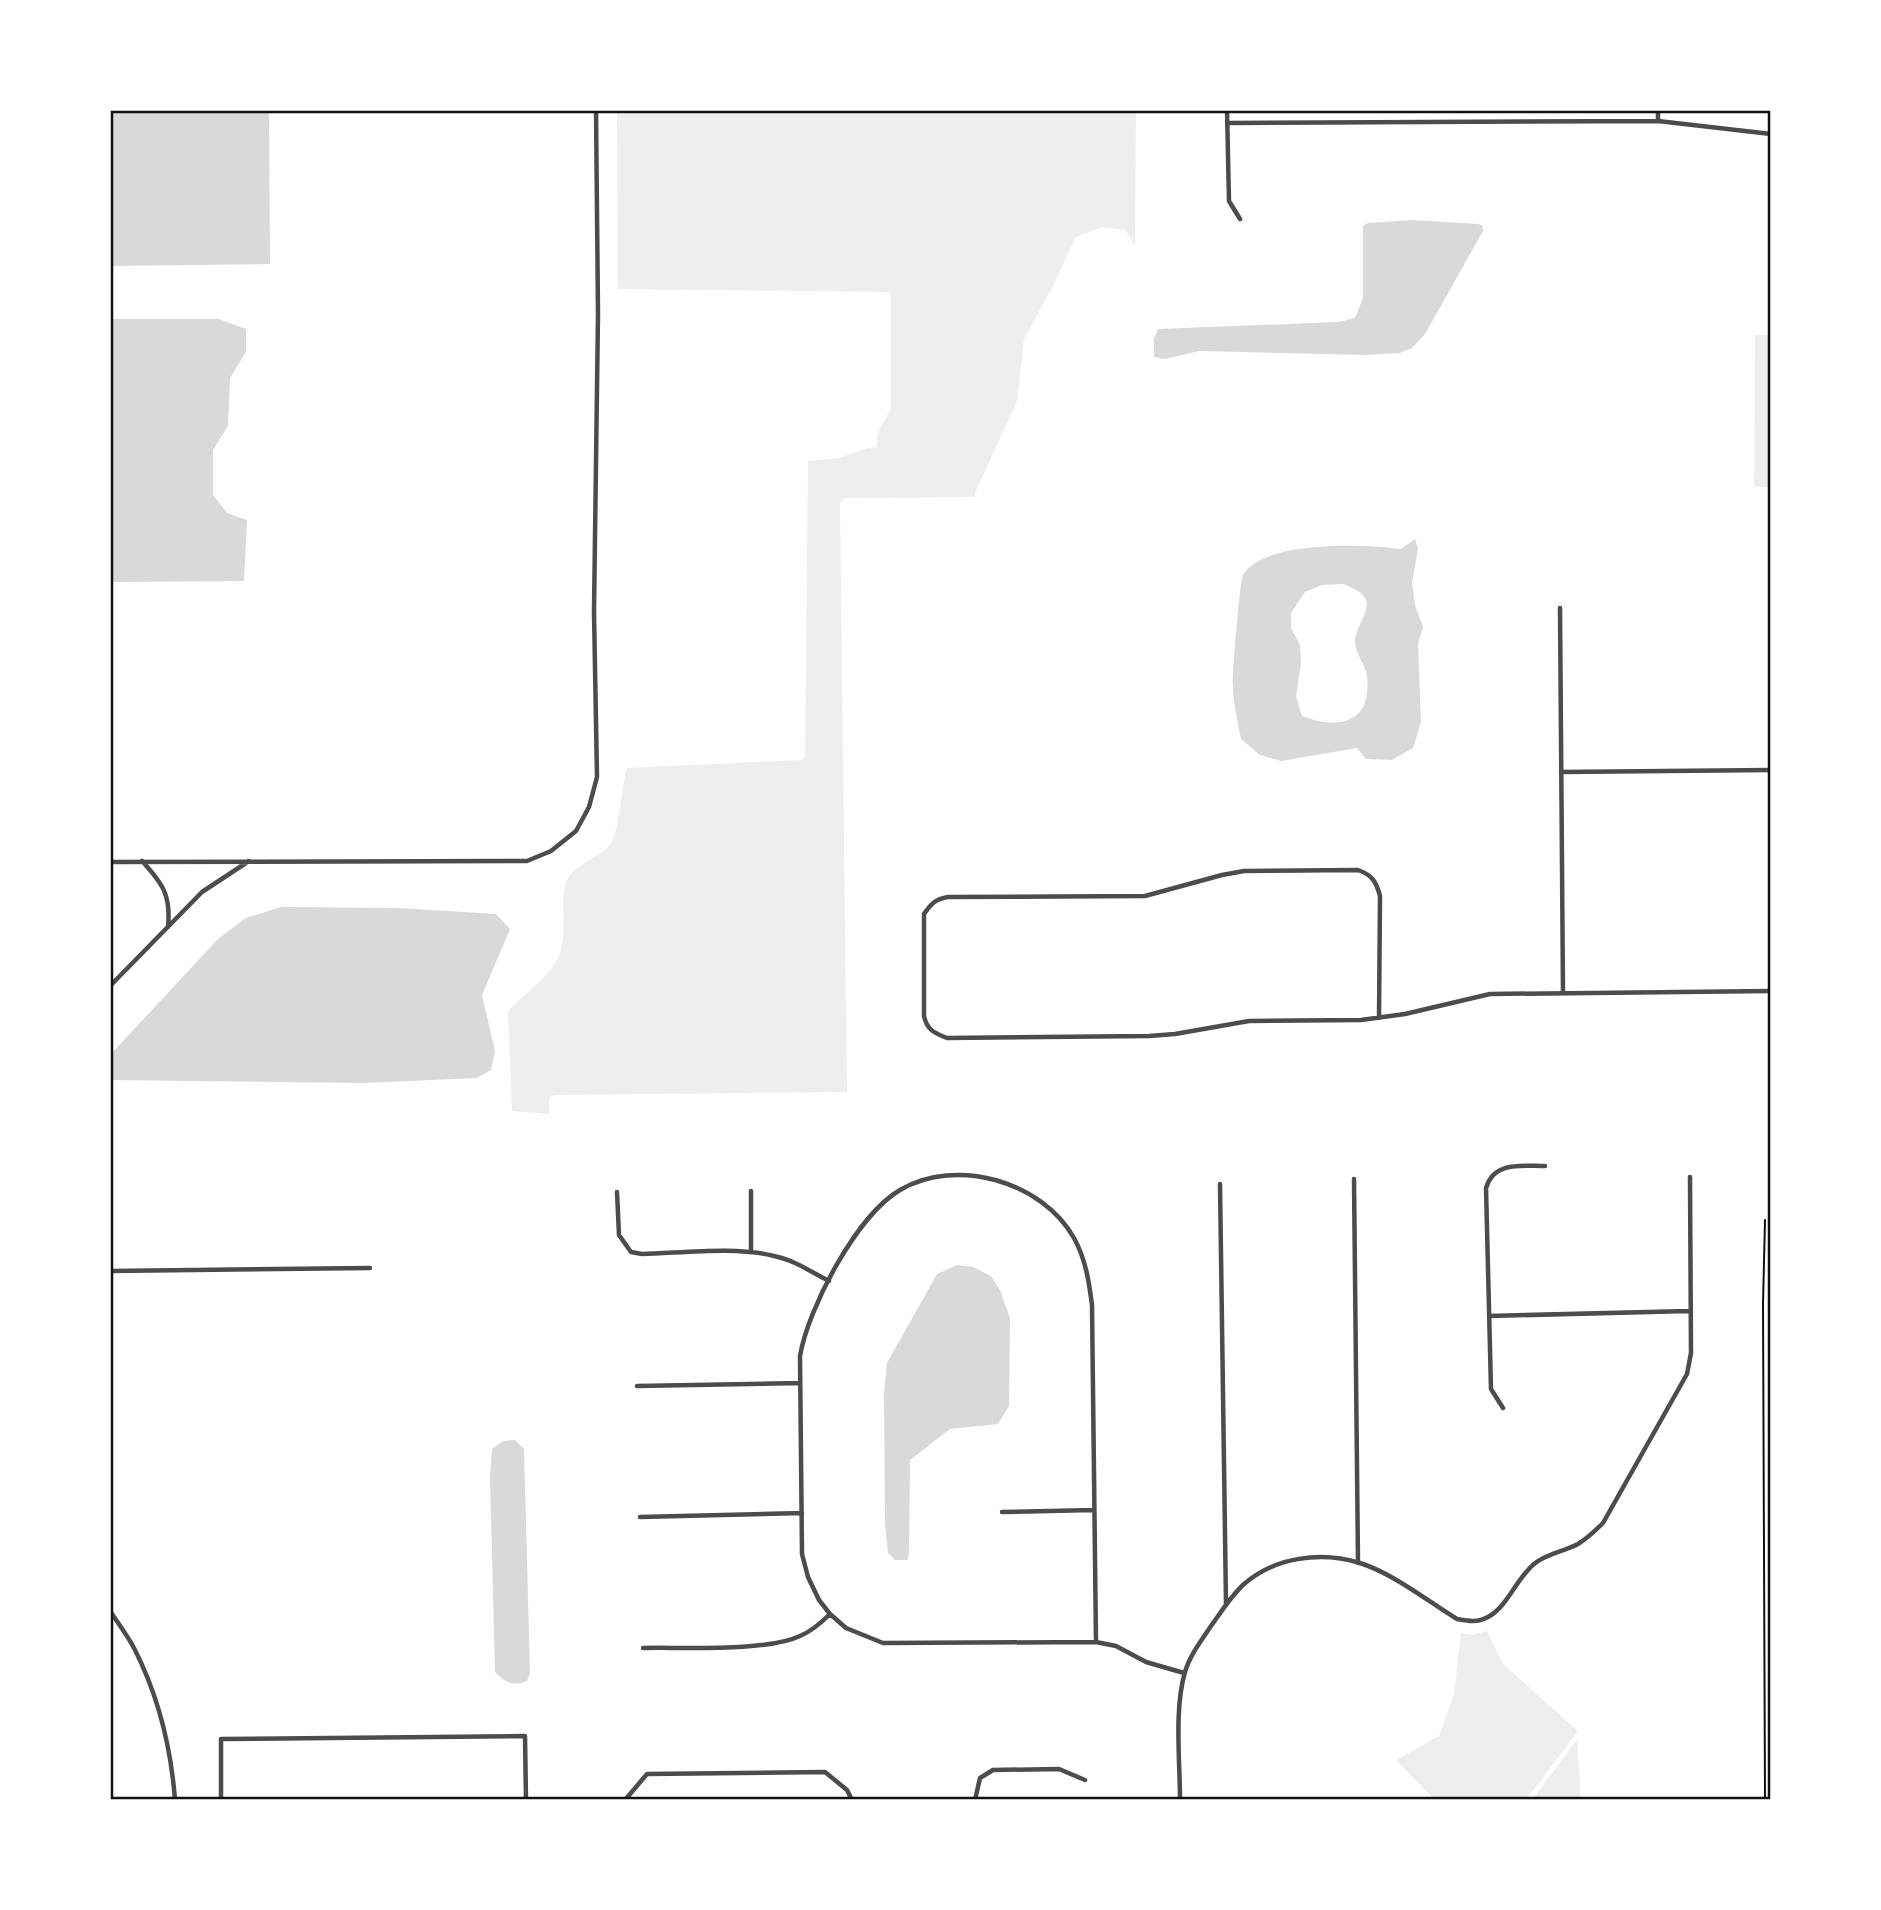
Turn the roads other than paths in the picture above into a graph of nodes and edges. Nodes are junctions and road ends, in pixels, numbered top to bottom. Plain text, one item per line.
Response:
1 (596, 110) edge
2 (1227, 110) edge
3 (1658, 110) edge
4 (1658, 121) junction
5 (1227, 123) junction
6 (1771, 134) edge
7 (1240, 219) dead end
8 (1560, 608) dead end
9 (1771, 770) edge
10 (1561, 772) junction
11 (249, 860) junction
12 (110, 862) edge
13 (142, 862) junction
14 (168, 928) junction
15 (110, 986) edge
16 (1771, 991) edge
17 (1563, 993) junction
18 (1379, 1018) junction
19 (1545, 1166) dead end
20 (1690, 1177) dead end
21 (1354, 1179) dead end
22 (1220, 1184) dead end
23 (751, 1191) dead end
24 (617, 1192) dead end
25 (751, 1252) junction
26 (370, 1268) dead end
27 (110, 1271) edge
28 (829, 1282) junction
29 (1689, 1311) junction
30 (1489, 1316) junction
31 (800, 1383) junction
32 (637, 1385) dead end
33 (1503, 1408) dead end
34 (1094, 1510) junction
35 (1002, 1512) dead end
36 (802, 1513) junction
37 (640, 1517) dead end
38 (1358, 1563) junction
39 (1226, 1605) junction
40 (110, 1611) edge
41 (830, 1614) junction
42 (1096, 1642) junction
43 (643, 1648) dead end
44 (1184, 1673) junction
45 (1085, 1780) dead end
46 (175, 1800) edge
47 (221, 1800) edge
48 (526, 1800) edge
49 (625, 1800) edge
50 (852, 1800) edge
51 (975, 1800) edge
52 (1180, 1800) edge

1 - 11 street
2 - 5 street
3 - 4 street
4 - 5 street
4 - 6 street
5 - 7 street
8 - 10 street
9 - 10 street
10 - 17 street
11 - 13 street
11 - 14 street
12 - 13 street
13 - 14 street
14 - 15 street
16 - 17 street
17 - 18 street
18 - 18 street
19 - 30 street
20 - 29 street
21 - 38 street
22 - 39 street
23 - 25 street
24 - 25 street
25 - 28 street
26 - 27 street
28 - 31 street
28 - 34 street
29 - 30 street
29 - 38 street
30 - 33 street
31 - 32 street
31 - 36 street
34 - 35 street
34 - 42 street
36 - 37 street
36 - 41 street
38 - 39 street
39 - 44 street
40 - 46 street
41 - 42 street
41 - 43 street
42 - 44 street
44 - 52 street
45 - 51 street
47 - 48 street
49 - 50 street

